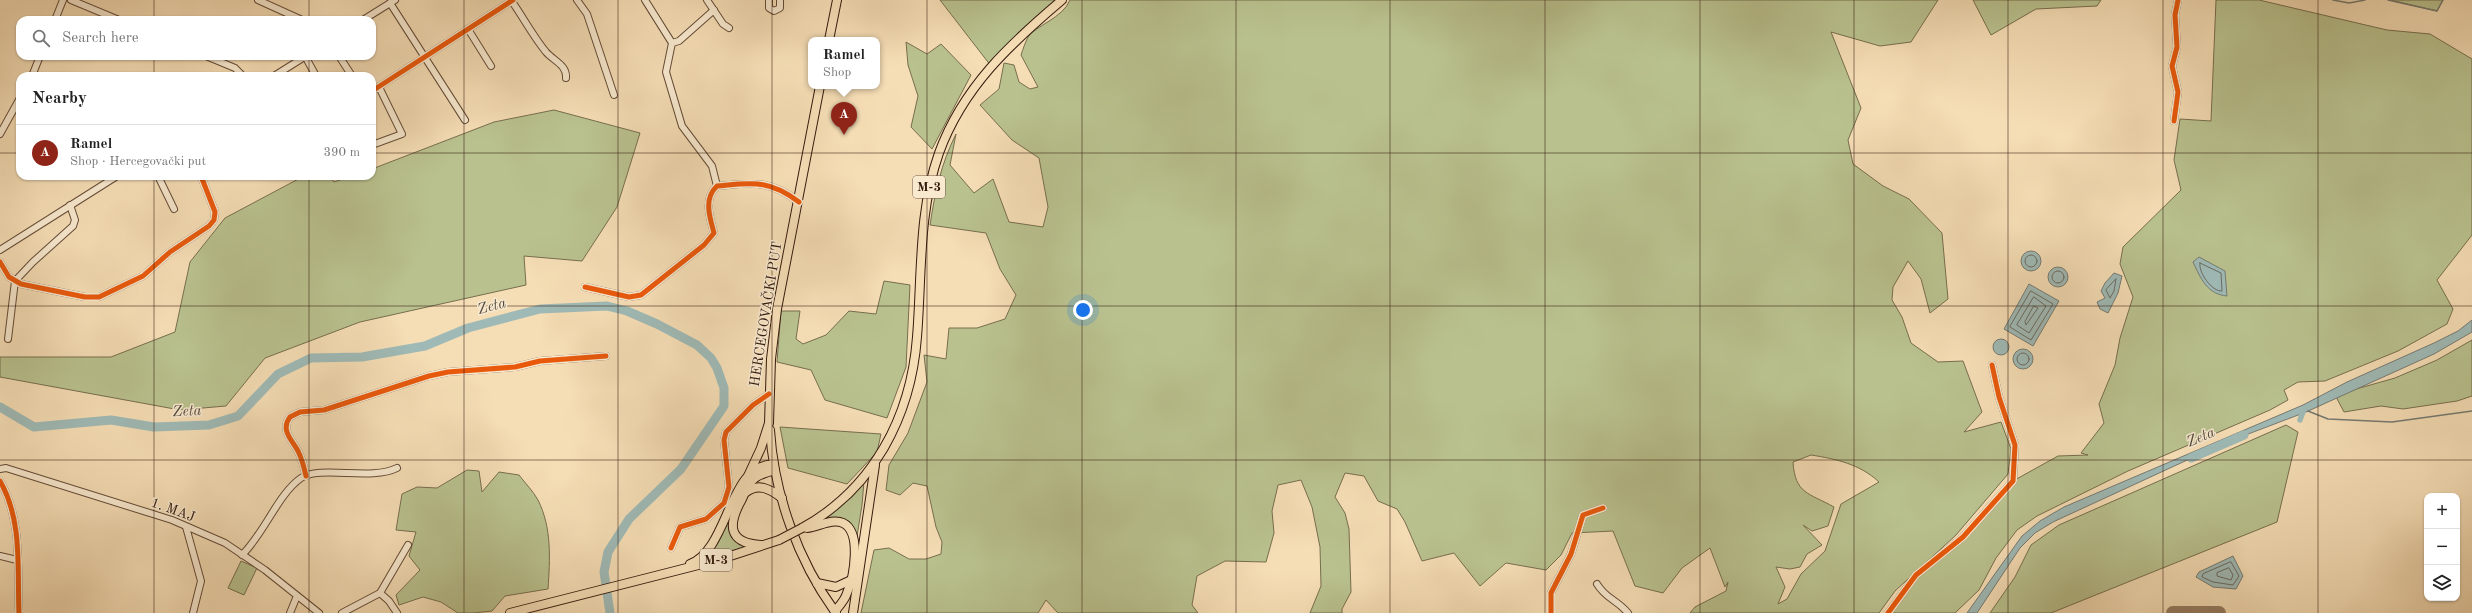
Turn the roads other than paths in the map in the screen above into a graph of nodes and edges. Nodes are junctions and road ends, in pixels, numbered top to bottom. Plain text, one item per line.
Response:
1 (63, 0) edge
2 (71, 0) edge
3 (258, 0) edge
4 (512, 0) edge
5 (577, 0) edge
6 (645, 0) edge
7 (708, 0) edge
8 (769, 0) edge
9 (780, 0) edge
10 (837, 0) edge
11 (1062, 0) edge
12 (2178, 0) edge
13 (393, 1) edge
14 (714, 10) junction
15 (57, 16) edge
16 (109, 16) edge
17 (293, 16) edge
18 (369, 16) edge
19 (729, 28) dead end
20 (468, 29) junction
21 (830, 37) edge
22 (672, 43) junction
23 (424, 58) junction
24 (38, 60) edge
25 (216, 60) edge
26 (299, 60) edge
27 (307, 60) edge
28 (342, 60) edge
29 (491, 66) dead end
30 (34, 72) edge
31 (239, 72) edge
32 (280, 72) edge
33 (314, 72) edge
34 (349, 72) edge
35 (566, 78) dead end
36 (379, 87) junction
37 (376, 89) edge
38 (819, 89) edge
39 (614, 95) dead end
40 (16, 105) edge
41 (465, 120) dead end
42 (2174, 120) dead end
43 (0, 134) edge
44 (376, 144) edge
45 (111, 180) edge
46 (160, 180) edge
47 (203, 180) edge
48 (717, 186) junction
49 (798, 202) junction
50 (70, 205) junction
51 (174, 209) dead end
52 (0, 250) edge
53 (0, 262) edge
54 (15, 282) junction
55 (585, 287) dead end
56 (8, 339) dead end
57 (606, 356) dead end
58 (1992, 365) dead end
59 (769, 394) junction
60 (769, 423) junction
61 (876, 462) junction
62 (774, 467) junction
63 (397, 468) dead end
64 (0, 469) edge
65 (306, 476) junction
66 (748, 476) junction
67 (0, 481) edge
68 (744, 494) junction
69 (782, 498) junction
70 (1603, 508) dead end
71 (186, 526) junction
72 (802, 528) junction
73 (408, 544) dead end
74 (766, 545) junction
75 (671, 548) dead end
76 (0, 556) edge
77 (242, 556) junction
78 (17, 560) junction
79 (666, 574) junction
80 (851, 580) junction
81 (817, 583) junction
82 (1597, 584) dead end
83 (380, 593) junction
84 (297, 596) junction
85 (852, 610) edge
86 (835, 612) edge
87 (19, 613) edge
88 (193, 613) edge
89 (290, 613) edge
90 (319, 613) edge
91 (342, 613) edge
92 (397, 613) edge
93 (510, 613) edge
94 (1551, 613) edge
95 (1628, 613) edge
96 (1888, 613) edge

1 - 15 street
2 - 16 street
3 - 17 street
4 - 20 street
4 - 35 street
5 - 39 street
6 - 22 street
7 - 14 street
8 - 9 street
10 - 21 main road
11 - 61 main road, M-3
12 - 42 street
13 - 18 street
13 - 23 street
14 - 19 street
14 - 22 street
20 - 23 street
20 - 29 street
22 - 48 street
23 - 36 street
23 - 41 street
24 - 30 street
25 - 31 street
26 - 32 street
27 - 33 street
28 - 34 street
36 - 37 street
36 - 44 street
38 - 49 main road, HERCEGOVAČKI PUT
40 - 43 street
45 - 50 street
46 - 51 street
47 - 54 street
48 - 49 street
48 - 55 street
49 - 59 main road, HERCEGOVAČKI PUT
50 - 52 street
50 - 54 street
53 - 54 street
54 - 56 street
57 - 65 street
58 - 96 street
59 - 60 main road
59 - 75 street, HERCEGOVAČKI PUT
60 - 62 main road
60 - 66 main road
61 - 72 main road, M-3
61 - 85 main road
62 - 66 main road
62 - 68 main road
62 - 69 main road
63 - 65 street
64 - 71 street, 1. MAJ
65 - 77 street
66 - 79 main road
67 - 78 street
68 - 69 main road
68 - 74 main road
69 - 81 main road
70 - 94 street
71 - 77 street, 1. MAJ
71 - 88 street
72 - 74 main road, M-3, bridge
72 - 80 main road
73 - 83 street
74 - 79 main road, M-3
76 - 78 street
77 - 84 street, 1. MAJ
78 - 87 street
79 - 93 main road, M-3
80 - 81 main road
80 - 86 main road
81 - 86 main road
82 - 95 street
83 - 91 street
83 - 92 street
84 - 89 street
84 - 90 street, 1. MAJ
85 - 86 main road

